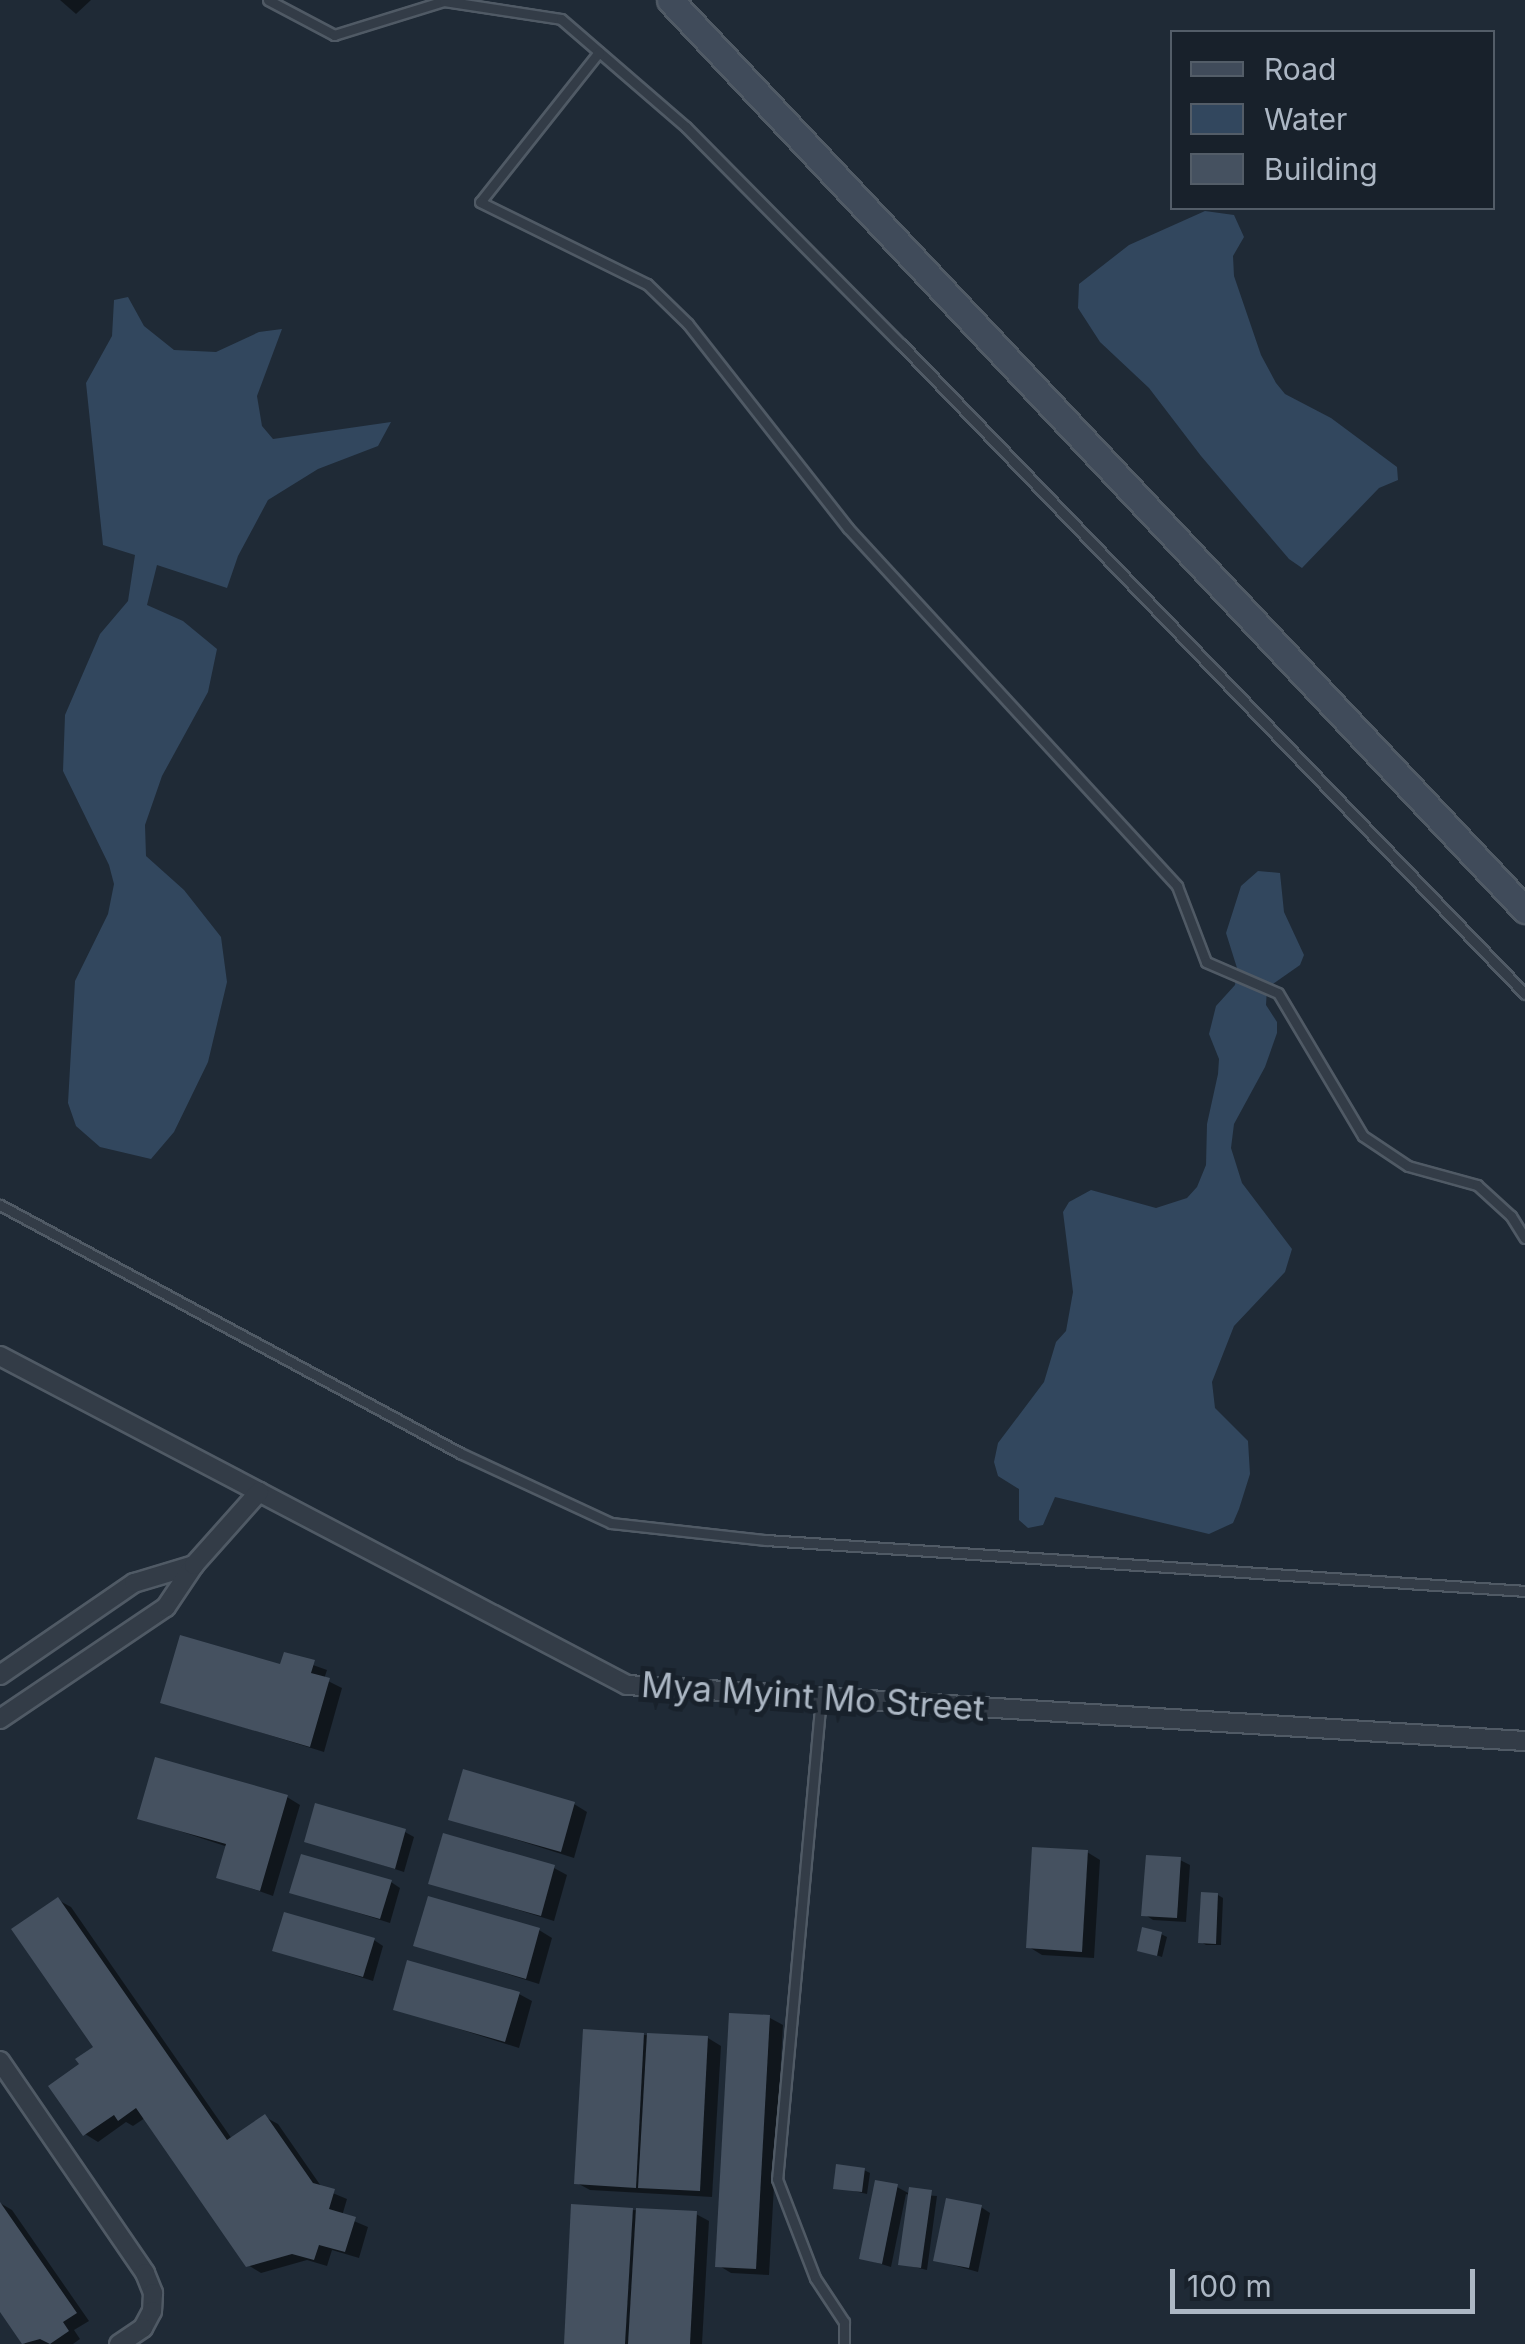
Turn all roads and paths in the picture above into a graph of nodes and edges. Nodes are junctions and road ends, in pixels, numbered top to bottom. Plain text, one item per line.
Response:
1 (268, 0) edge
2 (670, 0) edge
3 (599, 52) junction
4 (1525, 910) edge
5 (1525, 994) edge
6 (0, 1205) edge
7 (1525, 1238) edge
8 (0, 1356) edge
9 (259, 1492) junction
10 (194, 1564) junction
11 (1525, 1591) edge
12 (0, 1675) edge
13 (821, 1697) junction
14 (0, 1719) edge
15 (1525, 1741) edge
16 (0, 2061) edge
17 (120, 2344) edge
18 (844, 2344) edge

1 - 3 lane
2 - 4 main road
3 - 5 lane
3 - 7 lane
6 - 11 lane
8 - 9 street, Mya Myint Mo Street
9 - 10 street
9 - 13 street, Mya Myint Mo Street
10 - 12 street
10 - 14 street
13 - 15 street, Mya Myint Mo Street
13 - 18 lane
16 - 17 street

